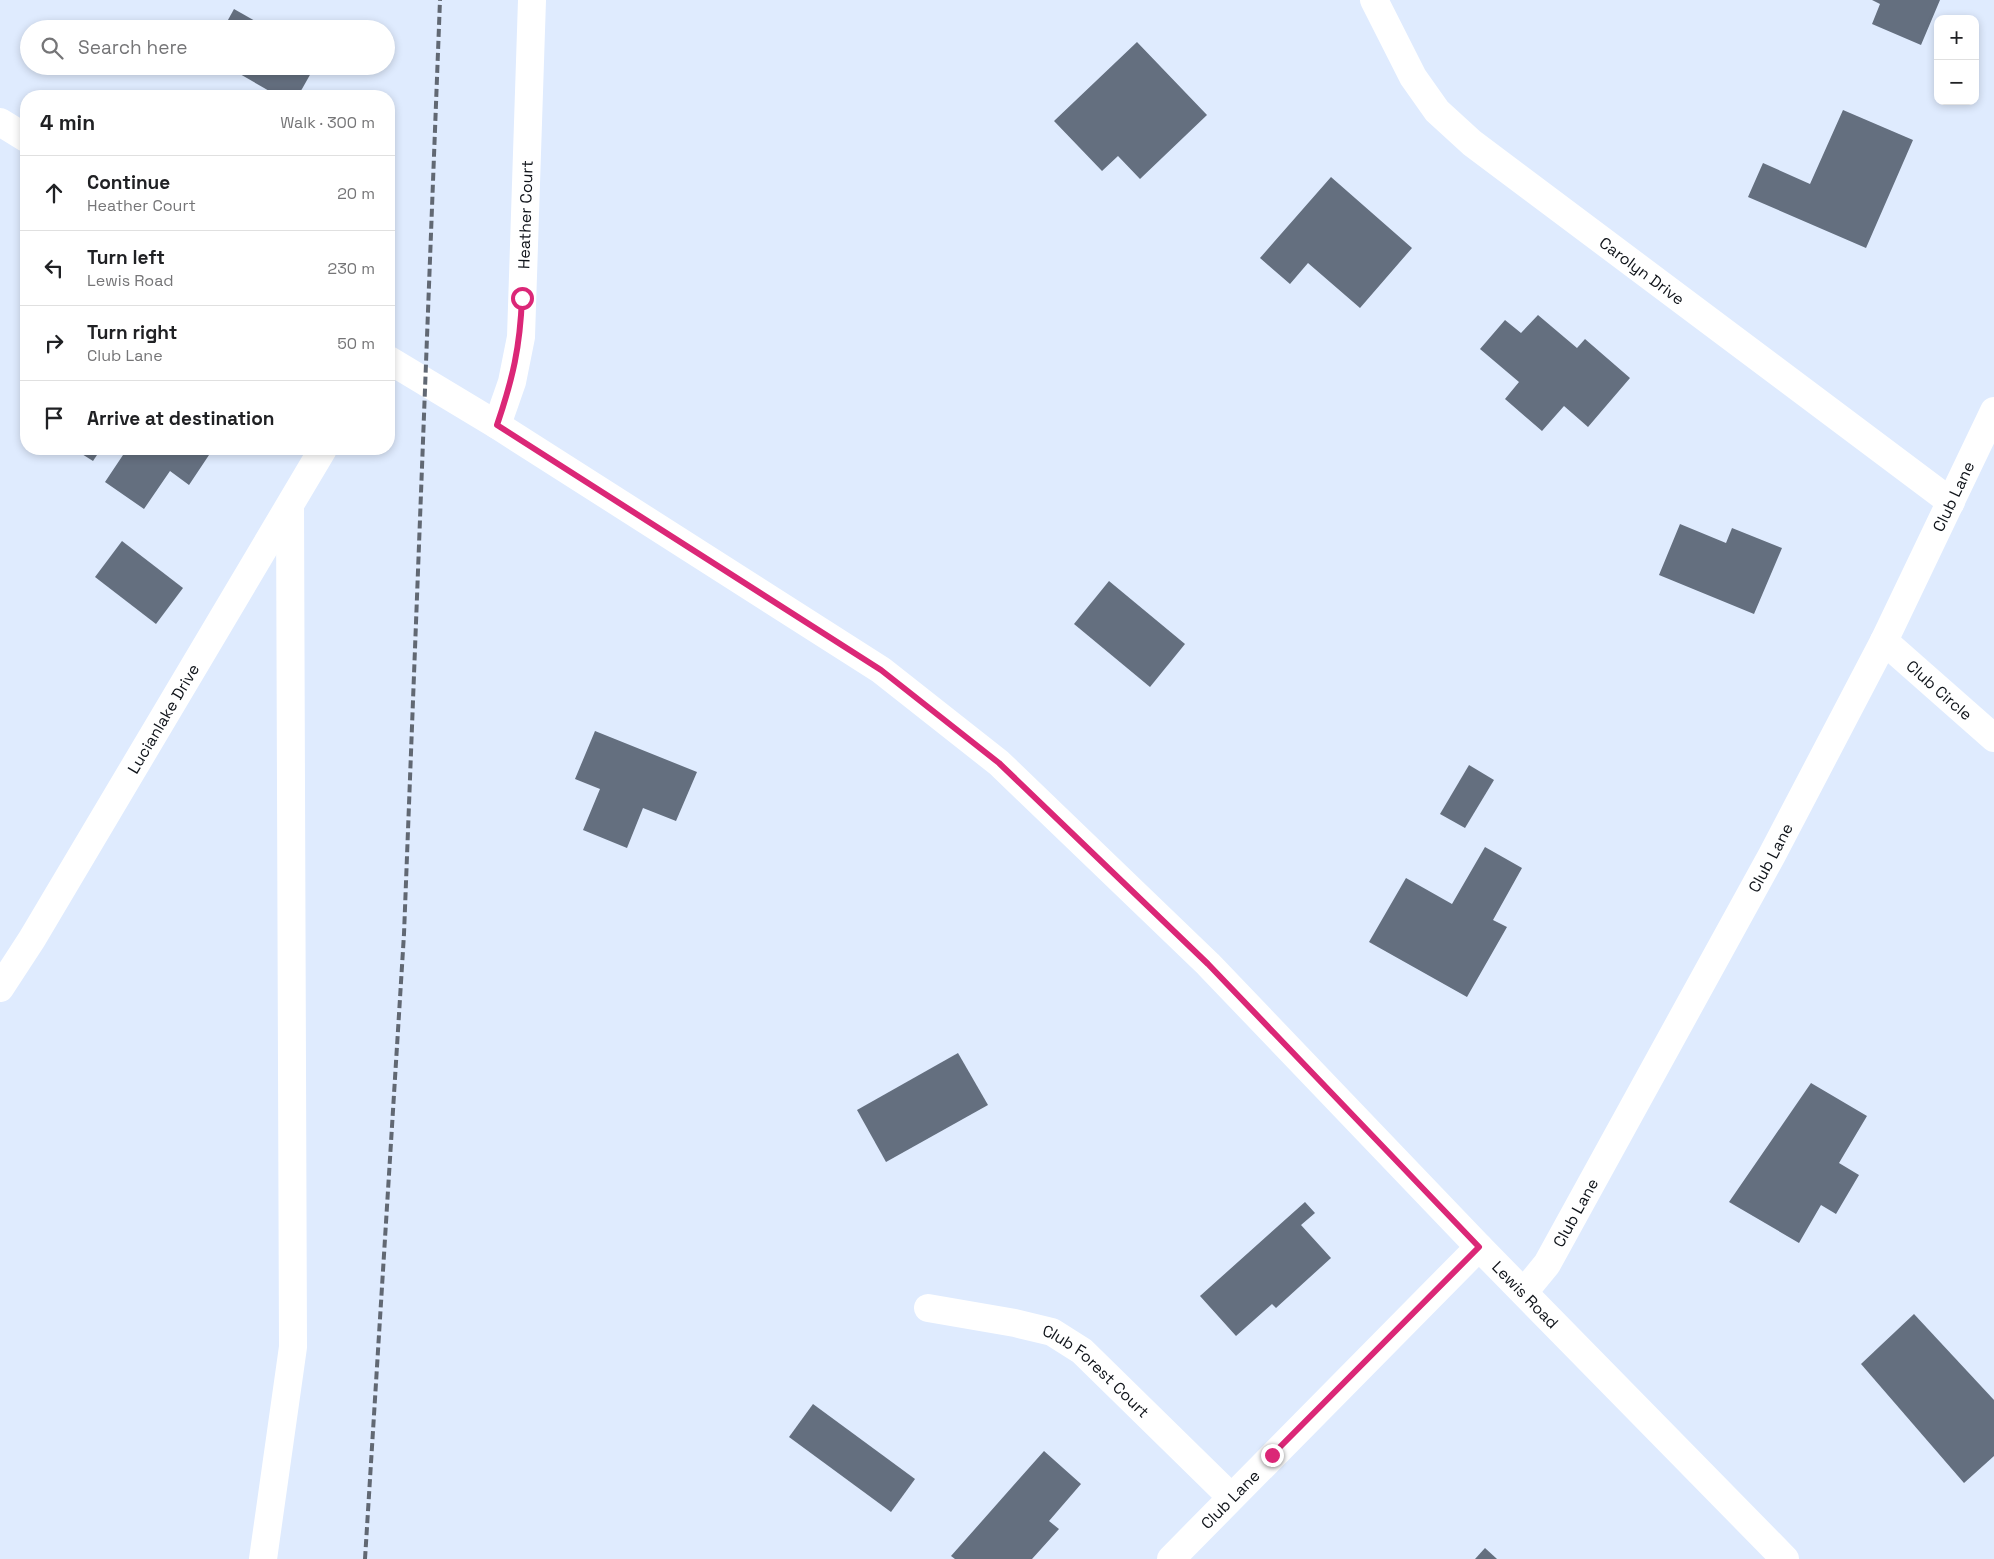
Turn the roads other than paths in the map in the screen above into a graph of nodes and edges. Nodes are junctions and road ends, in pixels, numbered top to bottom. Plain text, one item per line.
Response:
1 (532, 0) edge
2 (1374, 0) edge
3 (0, 122) edge
4 (20, 134) edge
5 (395, 364) edge
6 (1994, 411) edge
7 (497, 425) junction
8 (320, 455) edge
9 (1951, 502) junction
10 (290, 506) junction
11 (1884, 641) junction
12 (1994, 738) edge
13 (0, 988) edge
14 (1479, 1247) junction
15 (1524, 1292) junction
16 (928, 1308) dead end
17 (1231, 1497) junction
18 (263, 1559) edge
19 (1171, 1559) edge
20 (1785, 1559) edge

1 - 7 street, Heather Court
2 - 9 street, Carolyn Drive
3 - 4 street
5 - 7 street, Lewis Road
6 - 9 street, Club Lane
7 - 14 street, Lewis Road
8 - 10 street, Lucianlake Drive
9 - 11 street, Club Lane
10 - 13 street, Lucianlake Drive
10 - 18 street
11 - 12 street, Club Circle
11 - 15 street, Club Lane
14 - 15 street, Lewis Road
14 - 17 street, Club Lane
15 - 20 street, Lewis Road
16 - 17 street, Club Forest Court
17 - 19 street, Club Lane

